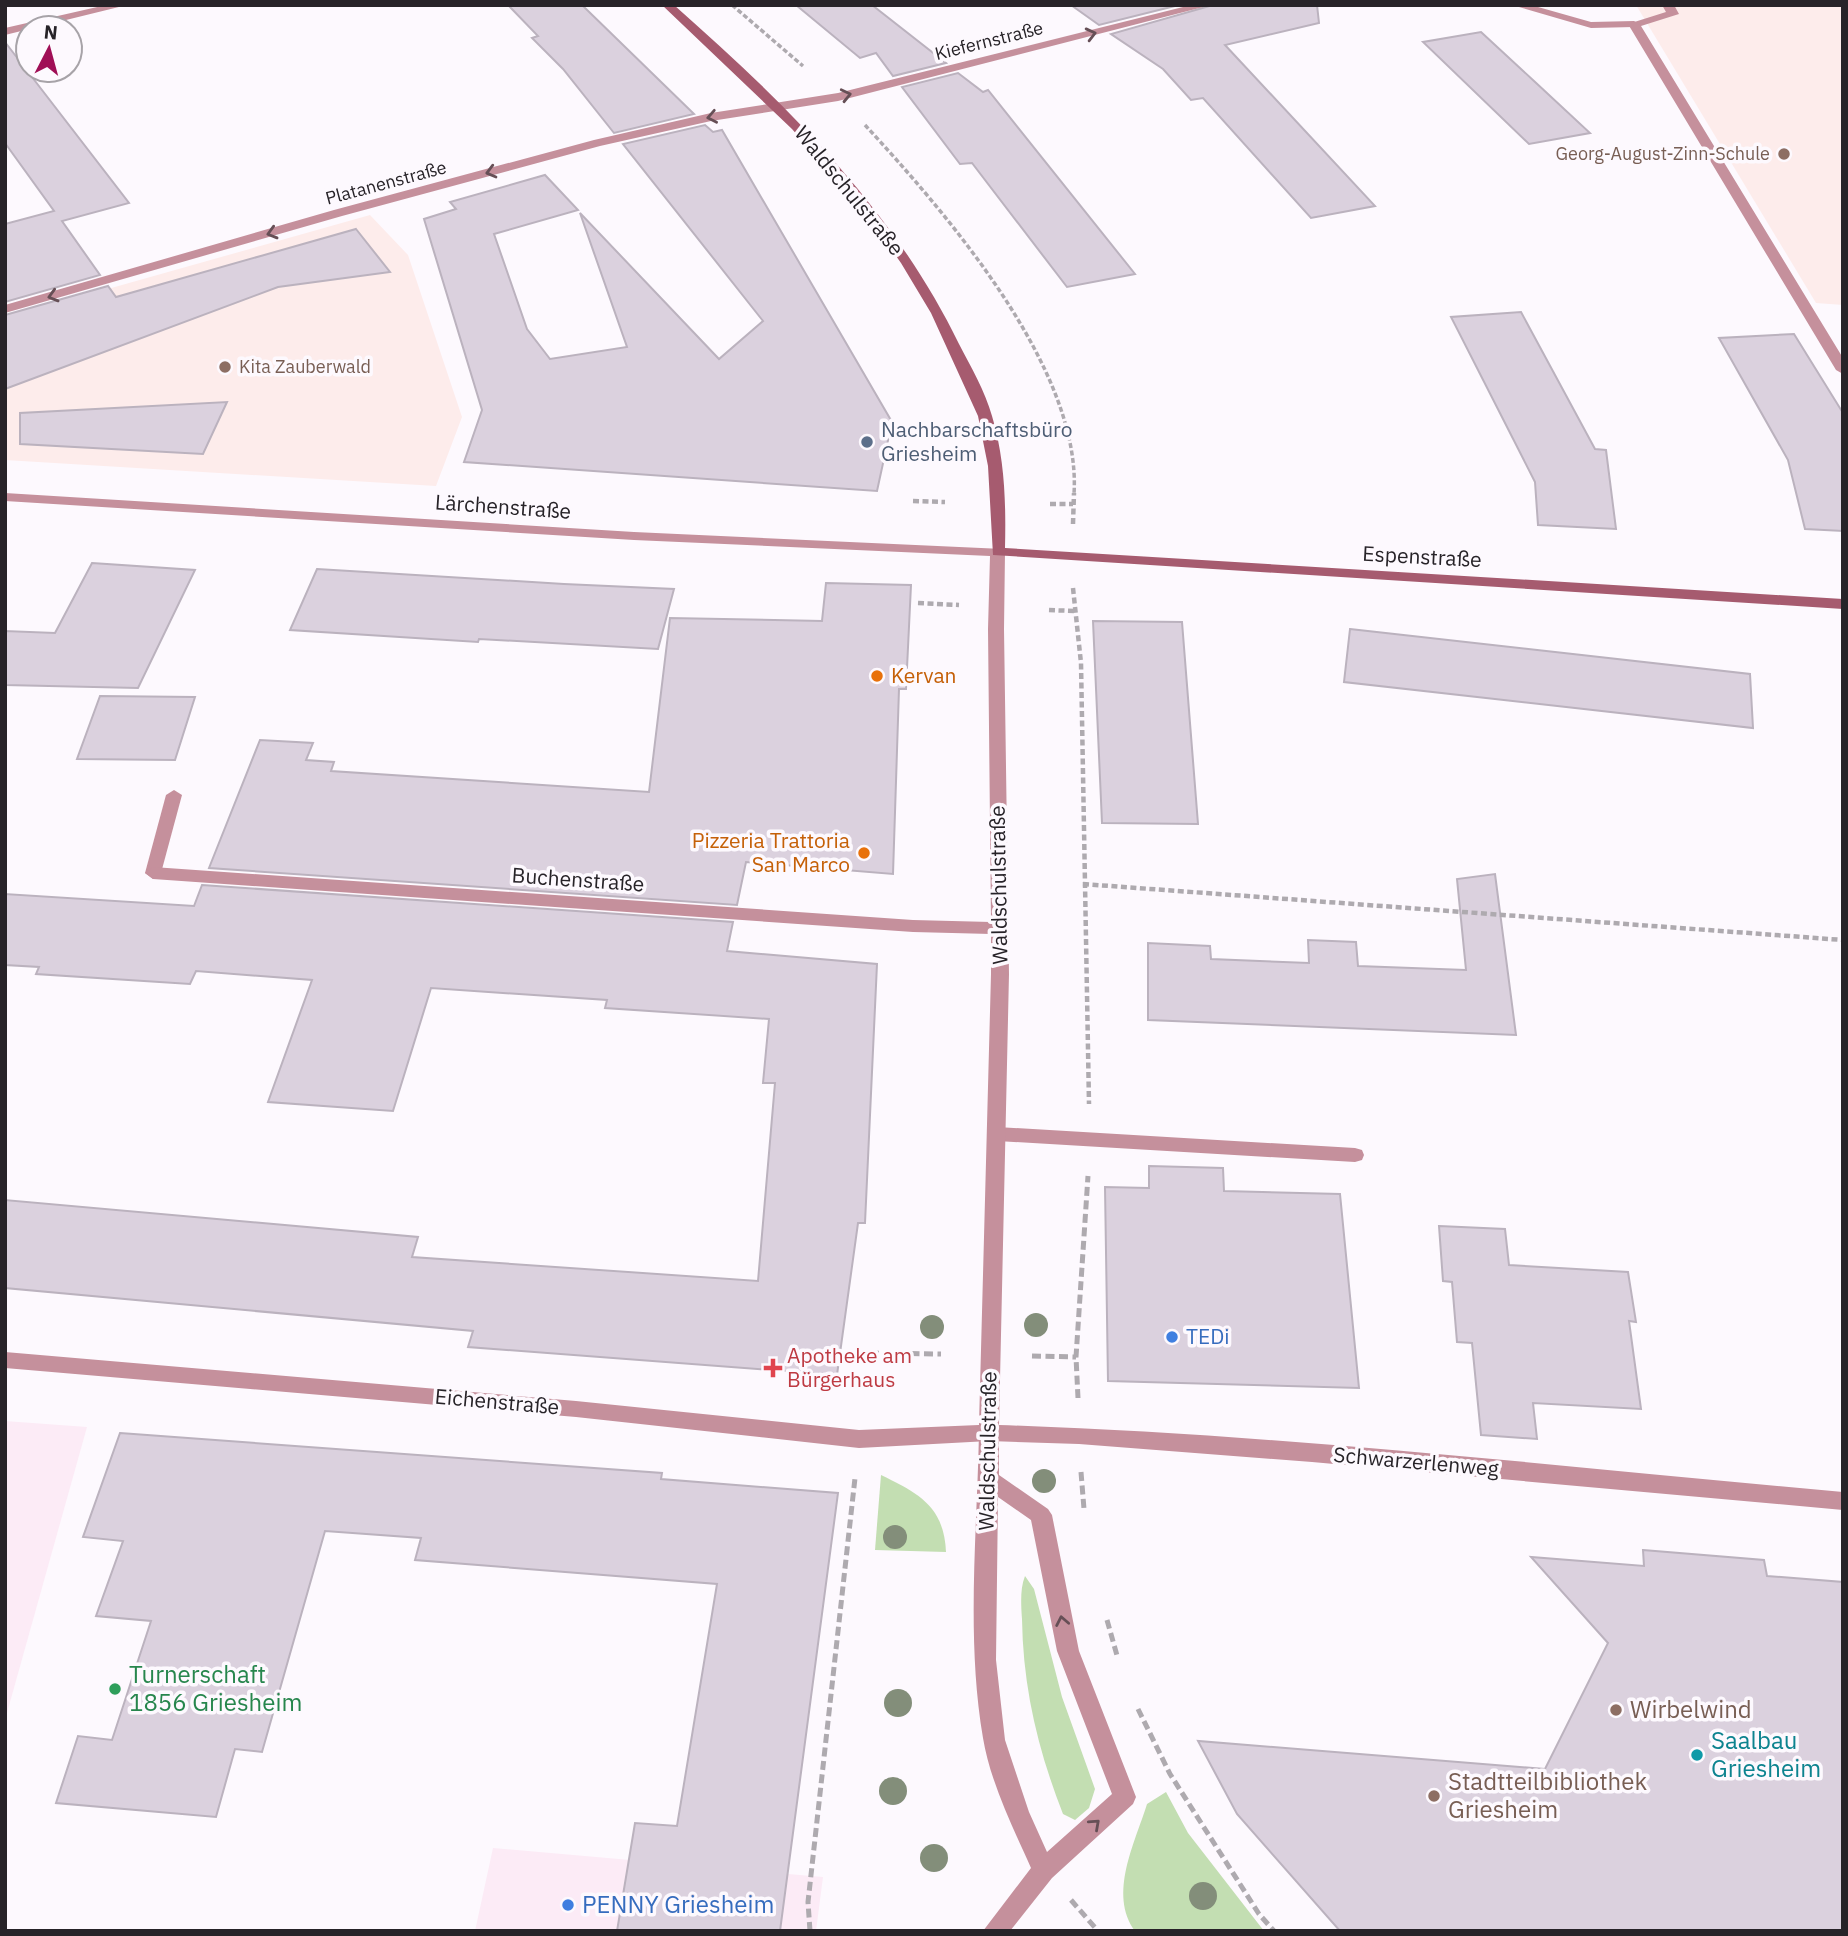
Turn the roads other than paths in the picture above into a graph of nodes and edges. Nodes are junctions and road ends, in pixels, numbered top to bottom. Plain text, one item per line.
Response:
1 (122, 5) edge
2 (667, 5) edge
3 (1206, 5) edge
4 (1517, 5) edge
5 (1668, 5) edge
6 (1634, 24) junction
7 (5, 32) edge
8 (779, 107) junction
9 (5, 309) edge
10 (1843, 370) edge
11 (5, 497) edge
12 (998, 552) junction
13 (1843, 604) edge
14 (174, 795) dead end
15 (999, 928) junction
16 (997, 1134) junction
17 (1354, 1155) dead end
18 (5, 1360) edge
19 (989, 1433) junction
20 (988, 1479) junction
21 (1843, 1501) edge
22 (1044, 1870) junction
23 (995, 1931) edge

1 - 7 street
2 - 8 street, Waldschulstraße
8 -> 3 street, Kiefernstraße
4 - 6 street
5 - 6 street
6 - 10 street
8 -> 9 street, Platanenstraße
8 - 12 street, Waldschulstraße
11 - 12 street, Lärchenstraße
12 - 13 street, Espenstraße
12 - 15 street, Waldschulstraße
14 - 15 street, Buchenstraße
15 - 16 street, Waldschulstraße
16 - 17 street
16 - 19 street, Waldschulstraße
18 - 19 street, Eichenstraße
19 - 20 street, Waldschulstraße
19 - 21 street, Schwarzerlenweg
20 - 22 street, Waldschulstraße
22 -> 20 street
22 - 23 street

